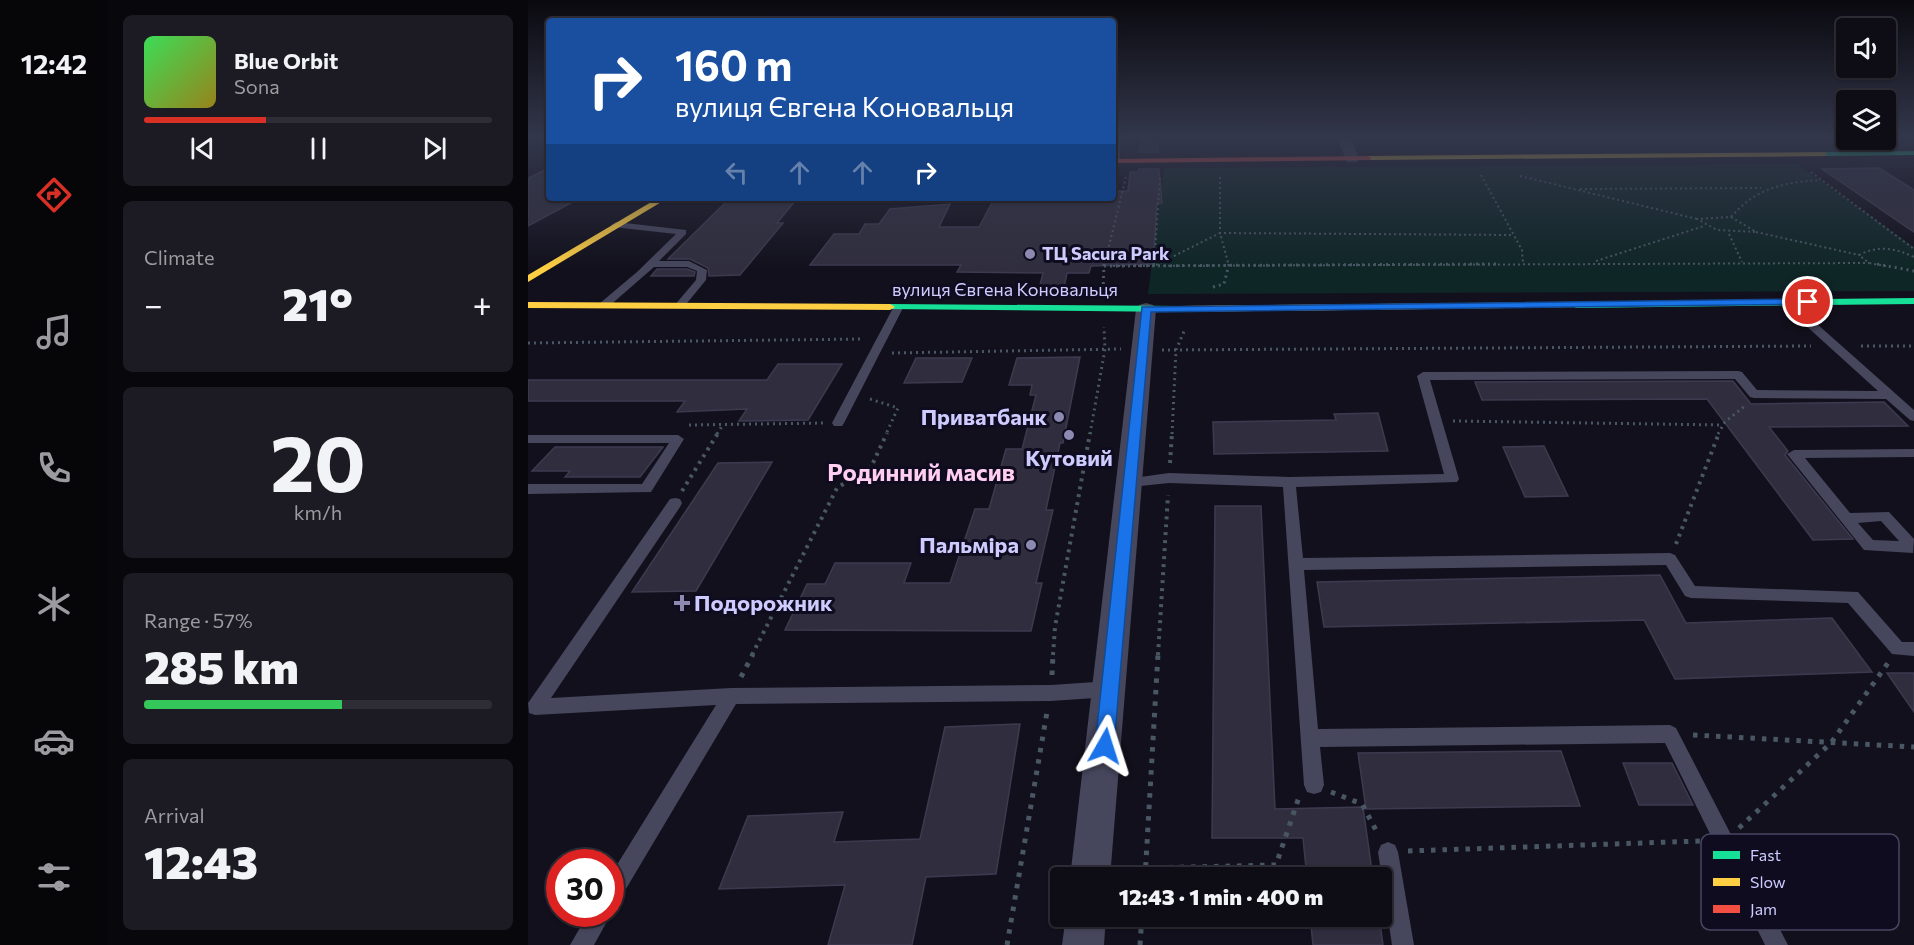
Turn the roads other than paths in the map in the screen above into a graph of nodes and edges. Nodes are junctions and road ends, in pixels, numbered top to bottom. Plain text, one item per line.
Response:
1 (659, 201) edge
2 (616, 225) junction
3 (651, 264) junction
4 (528, 279) edge
5 (1914, 301) edge
6 (1786, 302) junction
7 (528, 305) edge
8 (603, 306) junction
9 (679, 306) junction
10 (898, 308) junction
11 (1146, 309) junction
12 (1888, 395) junction
13 (1914, 417) edge
14 (838, 423) road end
15 (528, 439) edge
16 (1914, 453) edge
17 (1131, 482) junction
18 (1289, 482) junction
19 (528, 489) edge
20 (675, 503) road end
21 (1846, 518) dead end
22 (1295, 564) junction
23 (1914, 649) edge
24 (1110, 689) junction
25 (731, 696) junction
26 (1310, 738) junction
27 (1314, 785) road end
28 (1722, 834) edge
29 (1388, 852) road end
30 (1091, 867) edge
31 (624, 874) edge
32 (592, 927) edge
33 (1085, 927) edge
34 (1770, 930) edge
35 (581, 945) edge
36 (1083, 945) edge
37 (1403, 945) edge
38 (1777, 945) edge

1 - 2 street
2 - 3 lane
2 - 4 street
3 - 8 lane
3 - 9 lane
5 - 6 street, вулиця Євгена Коновальця
6 - 11 street, вулиця Євгена Коновальця
6 - 12 lane
7 - 8 street, вулиця Євгена Коновальця
8 - 9 street, вулиця Євгена Коновальця
9 - 10 street, вулиця Євгена Коновальця
10 - 11 street, вулиця Євгена Коновальця
10 - 14 lane
11 - 17 street
12 - 13 lane
12 - 18 lane
15 - 19 lane
16 - 21 lane
17 - 18 lane
17 - 24 street
18 - 22 lane
20 - 25 lane
22 - 23 lane
22 - 26 lane
24 - 25 lane
24 - 30 street
25 - 31 lane
26 - 27 lane
26 - 28 lane
29 - 37 lane
32 - 35 lane
33 - 36 street
34 - 38 lane

